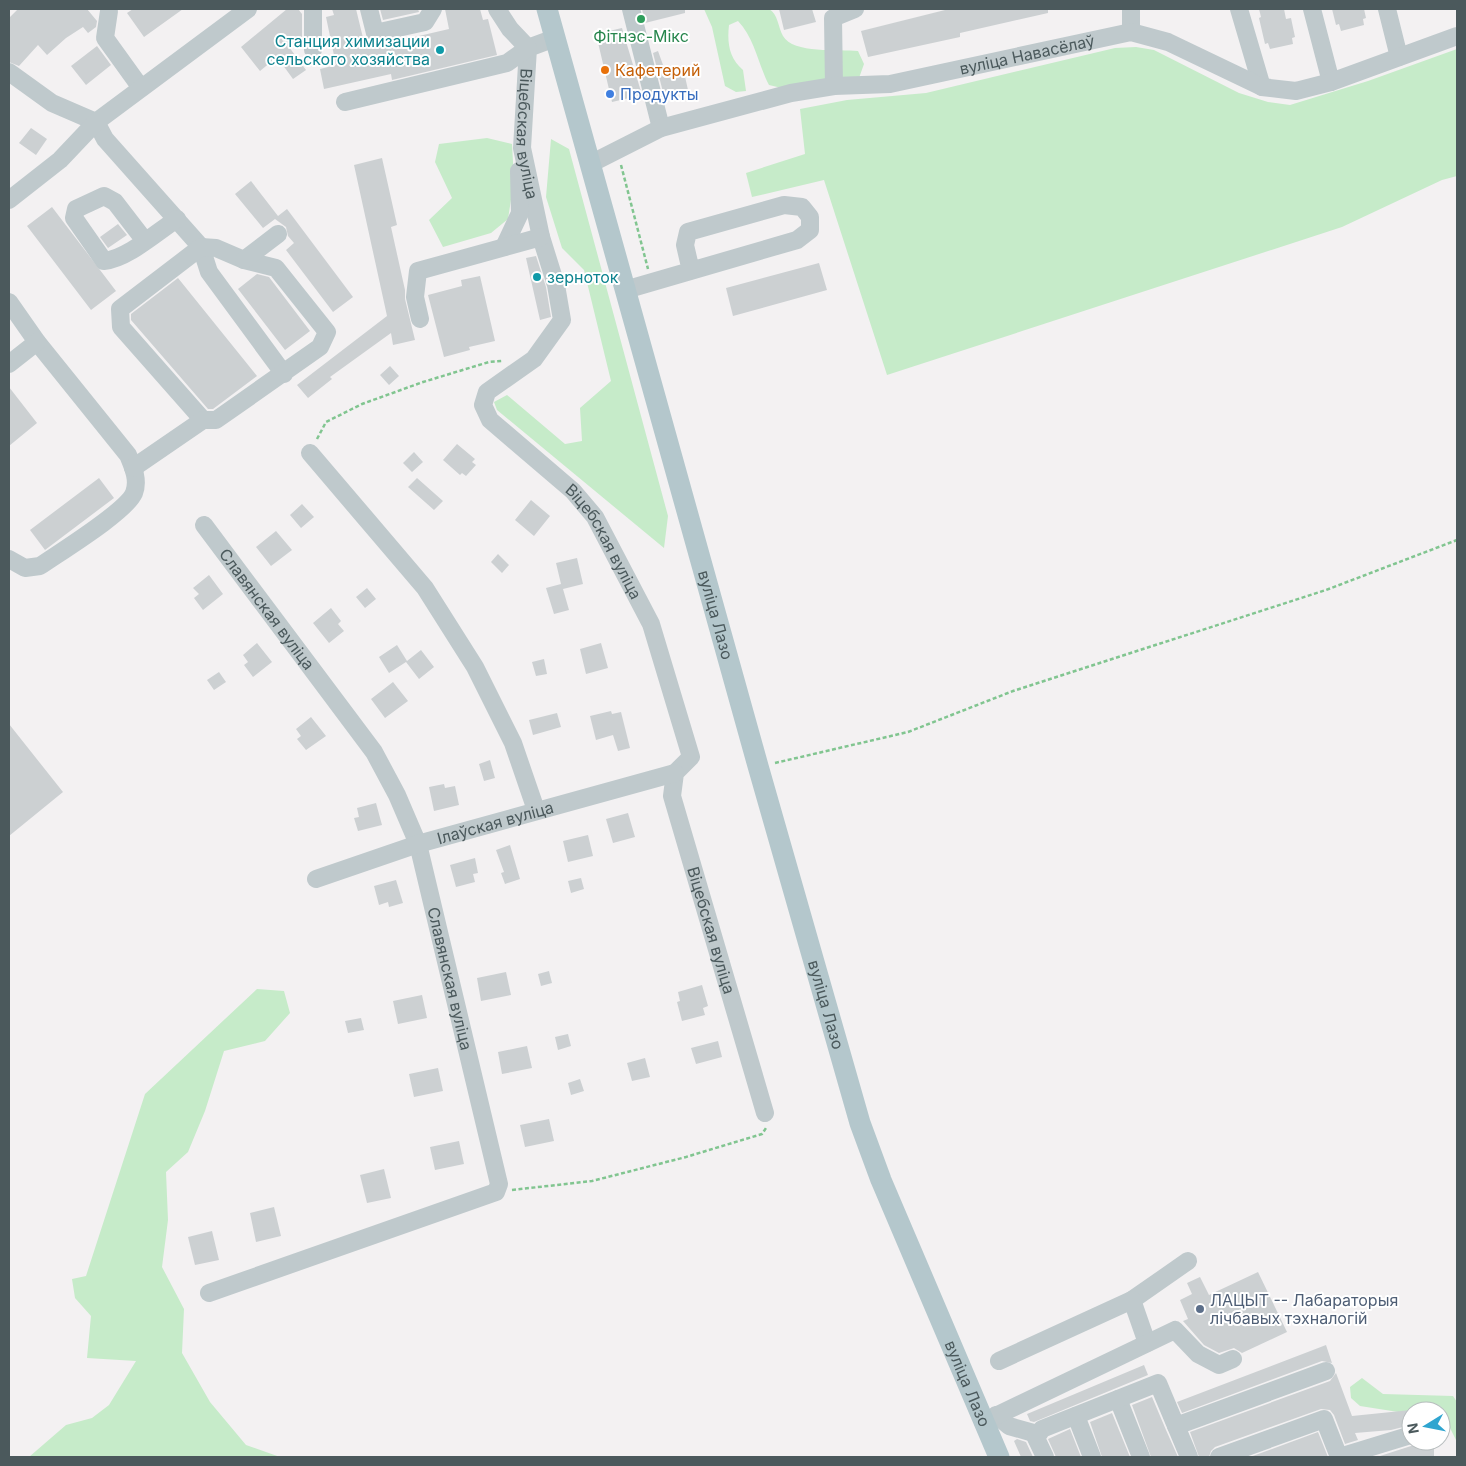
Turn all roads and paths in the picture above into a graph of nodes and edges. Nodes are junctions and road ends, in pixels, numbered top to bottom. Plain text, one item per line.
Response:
1 (110, 9) edge
2 (313, 9) edge
3 (369, 9) edge
4 (433, 9) edge
5 (497, 9) edge
6 (547, 9) edge
7 (631, 9) edge
8 (856, 9) edge
9 (1130, 9) edge
10 (1239, 9) edge
11 (1312, 9) edge
12 (1387, 9) edge
13 (243, 10) edge
14 (1131, 32) junction
15 (1457, 36) edge
16 (555, 38) junction
17 (528, 48) junction
18 (313, 50) dead end
19 (1398, 57) junction
20 (9, 72) edge
21 (1331, 82) junction
22 (834, 86) junction
23 (1262, 87) junction
24 (141, 88) junction
25 (344, 102) dead end
26 (96, 122) junction
27 (661, 128) junction
28 (522, 148) junction
29 (617, 150) junction
30 (590, 164) junction
31 (9, 200) edge
32 (178, 219) junction
33 (278, 234) dead end
34 (541, 237) junction
35 (144, 241) dead end
36 (201, 247) junction
37 (504, 247) junction
38 (244, 260) junction
39 (690, 271) junction
40 (652, 282) junction
41 (625, 290) junction
42 (9, 302) edge
43 (420, 319) dead end
44 (37, 342) junction
45 (507, 361) dead end
46 (9, 364) edge
47 (284, 374) junction
48 (203, 420) junction
49 (310, 454) joint
50 (134, 468) junction
51 (204, 525) dead end
52 (1457, 540) edge
53 (9, 559) edge
54 (758, 766) junction
55 (675, 773) junction
56 (536, 810) junction
57 (418, 844) junction
58 (316, 879) dead end
59 (765, 1113) joint
60 (496, 1192) junction
61 (1188, 1261) dead end
62 (209, 1293) dead end
63 (1132, 1300) junction
64 (1148, 1343) junction
65 (1234, 1359) dead end
66 (999, 1361) dead end
67 (1326, 1371) dead end
68 (1118, 1399) junction
69 (1076, 1416) junction
70 (989, 1418) junction
71 (1176, 1426) junction
72 (1037, 1434) junction
73 (1401, 1438) edge
74 (999, 1457) edge
75 (1045, 1457) edge
76 (1092, 1457) edge
77 (1141, 1457) edge
78 (1189, 1457) edge
79 (1219, 1457) edge
80 (1339, 1457) edge

1 - 24 street
2 - 18 street
3 - 4 street
5 - 17 street
6 - 16 main road, вуліца Лазо
7 - 27 street
8 - 22 street
9 - 14 street
10 - 23 street
11 - 21 street
12 - 19 street
13 - 24 street
14 - 22 street, вуліца Навасёлаў
14 - 23 street, вуліца Навасёлаў
15 - 19 street, вуліца Навасёлаў
16 - 17 street, Віцебская вуліца
16 - 30 main road, вуліца Лазо
17 - 25 street
17 - 28 street, Віцебская вуліца
19 - 21 street, вуліца Навасёлаў
20 - 26 street
21 - 23 street, вуліца Навасёлаў
22 - 27 street, вуліца Навасёлаў
24 - 26 street
26 - 31 street
26 - 32 street
27 - 29 street, вуліца Навасёлаў
28 - 34 street, Віцебская вуліца
28 - 37 street
29 - 30 street, вуліца Навасёлаў
29 - 40 path
30 - 41 main road, вуліца Лазо
32 - 35 street
32 - 36 street
33 - 38 street
34 - 37 street
34 - 55 street, Віцебская вуліца
36 - 38 street
36 - 47 street
36 - 48 street
37 - 43 street
38 - 47 street
39 - 39 street
39 - 40 street
40 - 41 street
41 - 54 main road, вуліца Лазо
42 - 44 street
44 - 46 street
44 - 50 street
45 - 49 path
47 - 48 street
48 - 50 street
49 - 56 street
50 - 53 street
51 - 57 street, Славянская вуліца
52 - 54 path
54 - 70 main road, вуліца Лазо
55 - 56 street, Ілаўская вуліца
55 - 59 street, Віцебская вуліца
56 - 57 street, Ілаўская вуліца
57 - 58 street, Ілаўская вуліца
57 - 60 street, Славянская вуліца
59 - 60 path
60 - 62 street
61 - 63 street
63 - 64 street
63 - 66 street
64 - 65 street
64 - 70 street
67 - 71 street
68 - 69 street
68 - 71 street
68 - 77 street
69 - 72 street
69 - 76 street
70 - 72 street
70 - 74 main road, вуліца Лазо
71 - 78 street
72 - 75 street
73 - 80 street
79 - 80 street

